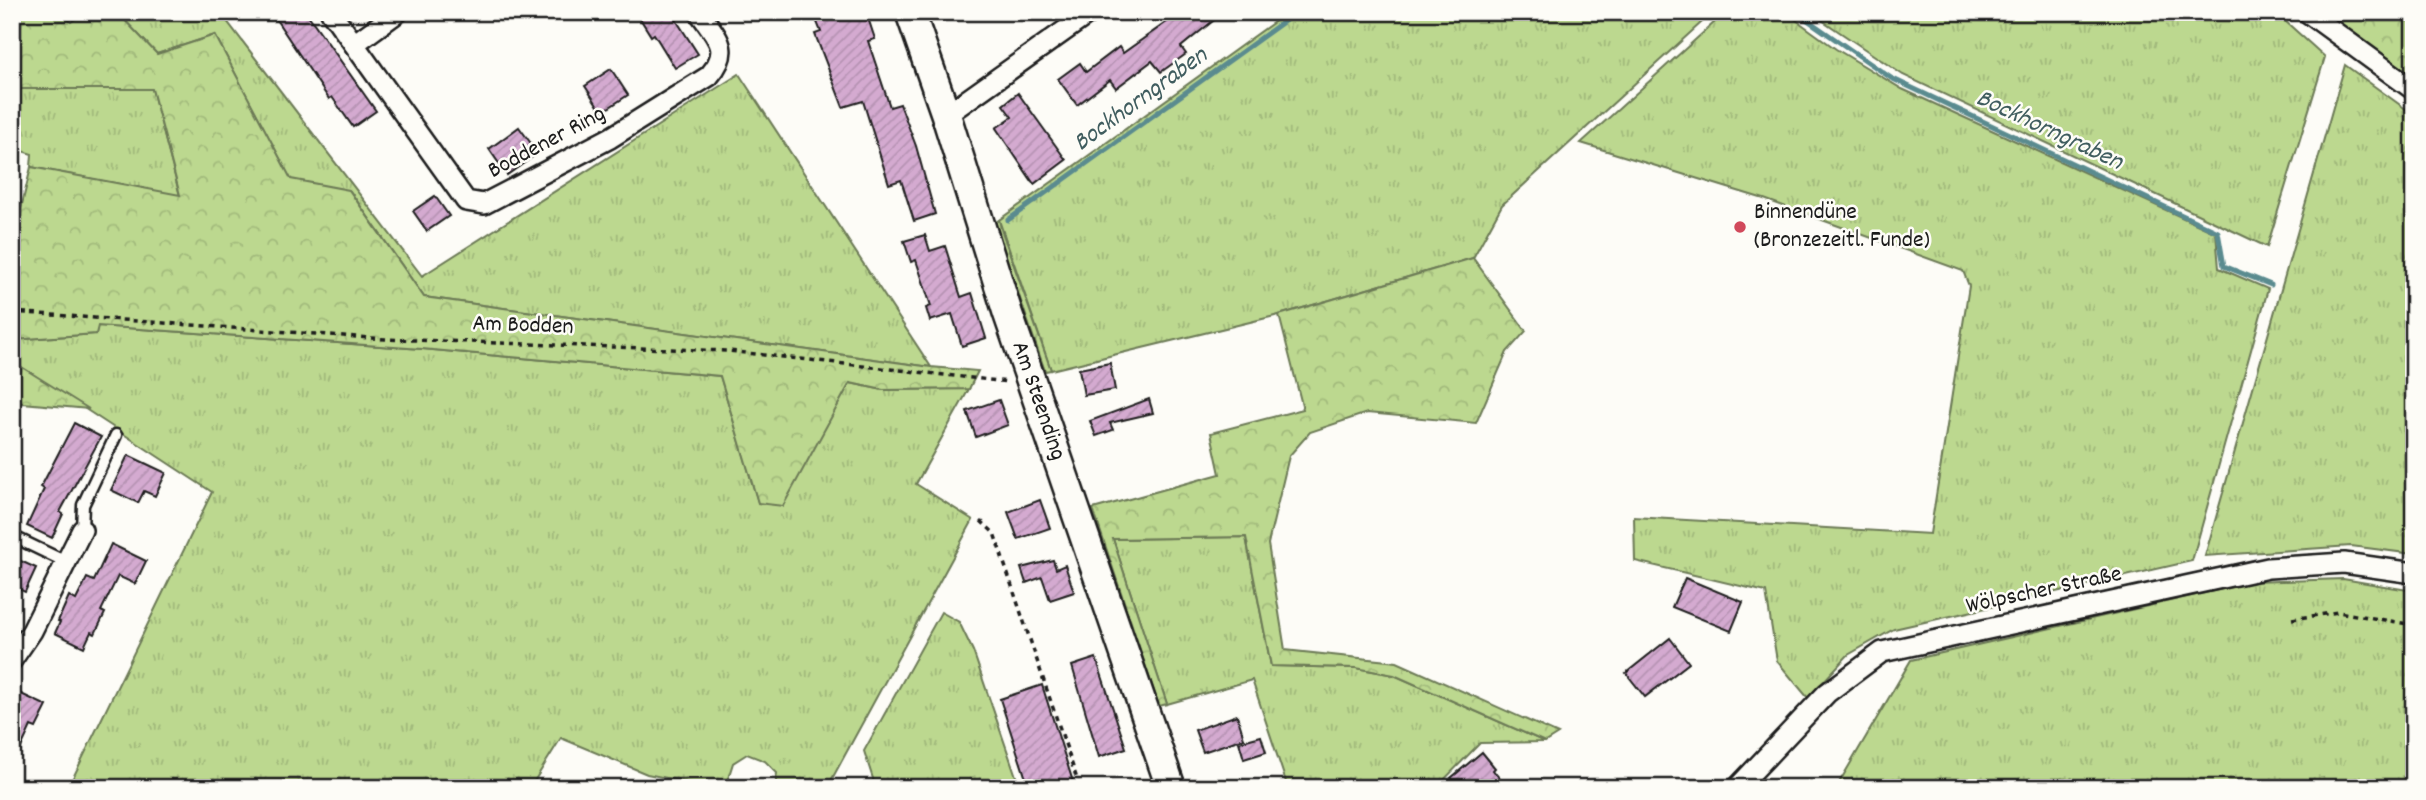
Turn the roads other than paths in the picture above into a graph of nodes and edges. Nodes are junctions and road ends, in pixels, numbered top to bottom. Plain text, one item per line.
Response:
1 (331, 12) edge
2 (398, 12) edge
3 (699, 12) edge
4 (910, 12) edge
5 (1091, 12) edge
6 (2319, 16) edge
7 (354, 44) junction
8 (2414, 90) edge
9 (946, 115) junction
10 (116, 435) dead end
11 (82, 530) joint
12 (12, 536) edge
13 (66, 562) junction
14 (2414, 573) edge
15 (12, 660) edge
16 (1171, 788) edge
17 (1737, 788) edge

1 - 7 street, Boddener Ring
2 - 7 street
3 - 7 street, Boddener Ring
4 - 9 street, Am Steending
5 - 9 street
6 - 8 street
9 - 16 street, Am Steending
10 - 11 lane
11 - 13 street
12 - 13 lane
13 - 15 street
14 - 17 street, Wölpscher Straße

